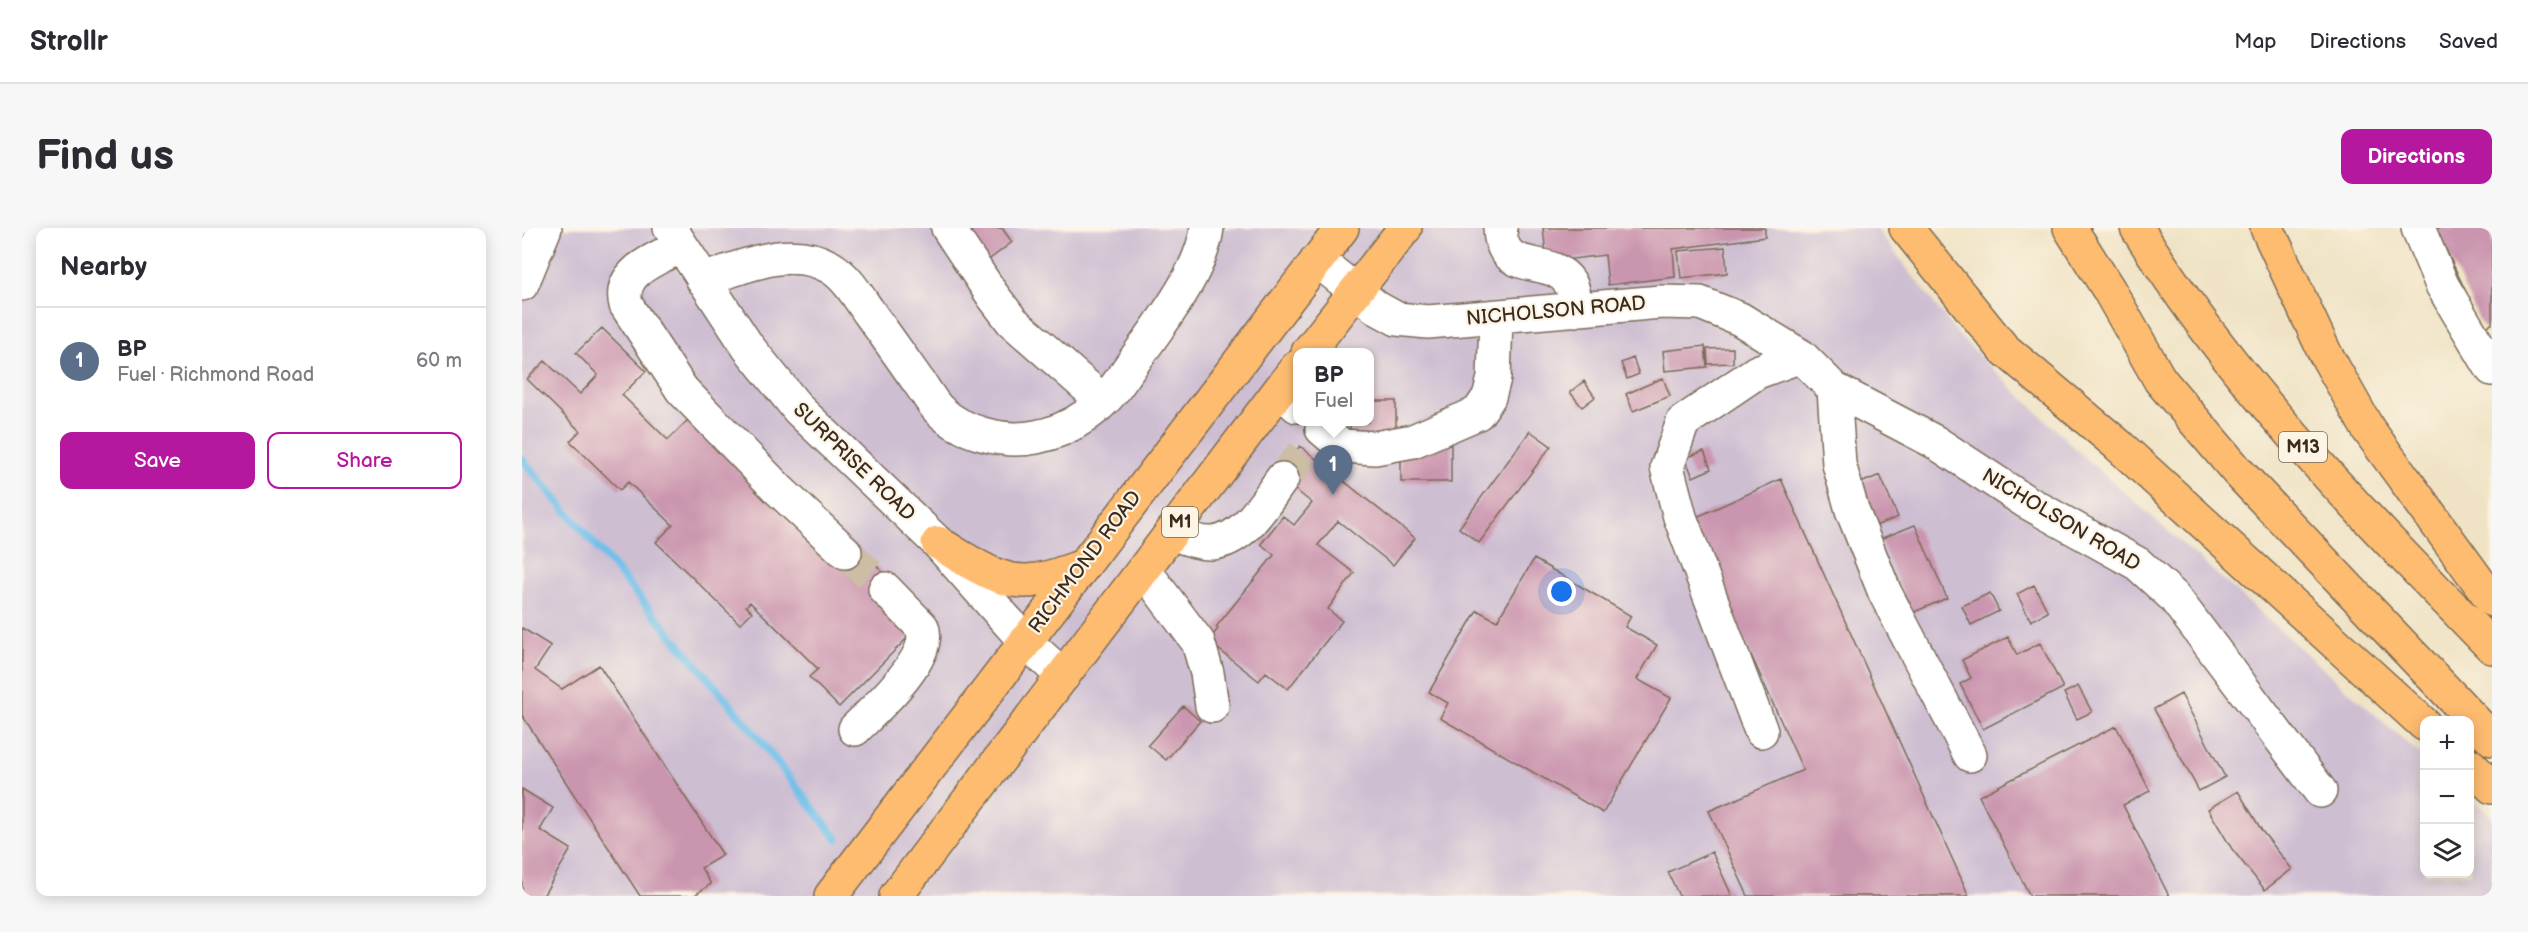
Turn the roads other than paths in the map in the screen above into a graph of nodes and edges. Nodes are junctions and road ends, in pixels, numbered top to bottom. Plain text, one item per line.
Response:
1 (545, 228) edge
2 (948, 228) edge
3 (1207, 228) edge
4 (1342, 228) edge
5 (1405, 228) edge
6 (1500, 228) edge
7 (1906, 228) edge
8 (2070, 228) edge
9 (2137, 228) edge
10 (2267, 228) edge
11 (2418, 228) edge
12 (676, 237) edge
13 (1317, 260) junction
14 (703, 280) junction
15 (522, 284) edge
16 (1354, 292) junction
17 (1575, 310) junction
18 (1496, 317) junction
19 (1311, 348) edge
20 (1801, 356) junction
21 (2492, 369) edge
22 (1291, 388) edge
23 (1834, 389) junction
24 (1103, 401) junction
25 (1314, 433) edge
26 (1282, 479) tunnel mouth
27 (1172, 533) junction
28 (938, 543) junction
29 (845, 552) tunnel mouth
30 (1080, 567) junction
31 (1144, 570) junction
32 (885, 589) tunnel mouth
33 (2492, 600) edge
34 (1025, 641) junction
35 (2492, 647) edge
36 (1063, 676) junction
37 (1212, 706) dead end
38 (2420, 720) edge
39 (855, 729) dead end
40 (1761, 731) dead end
41 (2492, 739) edge
42 (1970, 755) dead end
43 (2474, 770) edge
44 (2492, 787) edge
45 (2320, 791) dead end
46 (831, 896) edge
47 (896, 896) edge

1 - 15 street
2 - 24 street
3 - 24 street
4 - 13 highway, RICHMOND ROAD / M1
5 - 16 highway
6 - 17 street
7 - 38 highway
8 - 41 highway
9 - 35 highway, M13
10 - 33 highway
11 - 21 street
12 - 14 street, SURPRISE ROAD
12 - 29 street
13 - 16 street, NICHOLSON ROAD
13 - 30 highway, RICHMOND ROAD / M1
14 - 24 street
14 - 28 street, SURPRISE ROAD
16 - 18 street, NICHOLSON ROAD
16 - 19 highway
17 - 18 street, NICHOLSON ROAD
17 - 20 street, NICHOLSON ROAD
18 - 25 street
20 - 23 street, NICHOLSON ROAD
20 - 40 street
22 - 27 highway, M1
23 - 42 street
23 - 45 street, NICHOLSON ROAD
26 - 27 street
27 - 31 highway, M1
28 - 30 highway
28 - 34 street, SURPRISE ROAD
30 - 34 highway, RICHMOND ROAD / M1
31 - 36 highway, M1
31 - 37 street
32 - 39 street
34 - 36 street, SURPRISE ROAD
34 - 46 highway, RICHMOND ROAD / M1
36 - 47 highway, M1
43 - 44 highway

